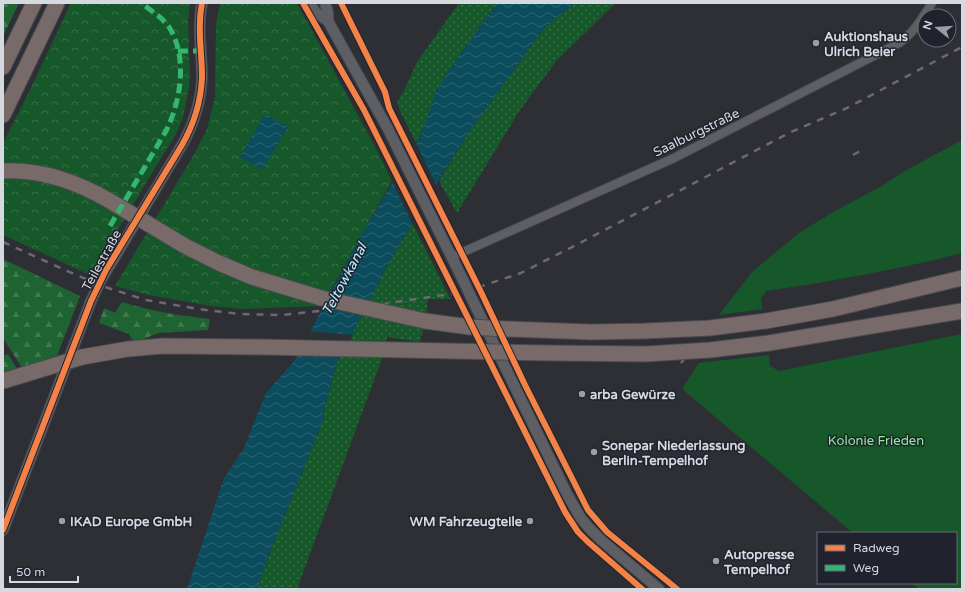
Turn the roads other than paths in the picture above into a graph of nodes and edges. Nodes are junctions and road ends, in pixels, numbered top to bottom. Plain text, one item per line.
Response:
1 (34, 3) edge
2 (57, 3) edge
3 (202, 3) edge
4 (310, 3) edge
5 (325, 3) edge
6 (932, 3) edge
7 (328, 21) junction
8 (3, 67) edge
9 (3, 115) edge
10 (3, 171) edge
11 (452, 257) junction
12 (962, 278) edge
13 (962, 311) edge
14 (3, 381) edge
15 (3, 530) edge
16 (659, 589) edge

1 - 8 highway
2 - 9 highway
3 - 15 street, Teilestraße, bridge
4 - 7 street
5 - 7 street
6 - 11 street, Saalburgstraße
7 - 11 street
10 - 12 highway, bridge
11 - 16 street, bridge
13 - 14 highway, bridge

